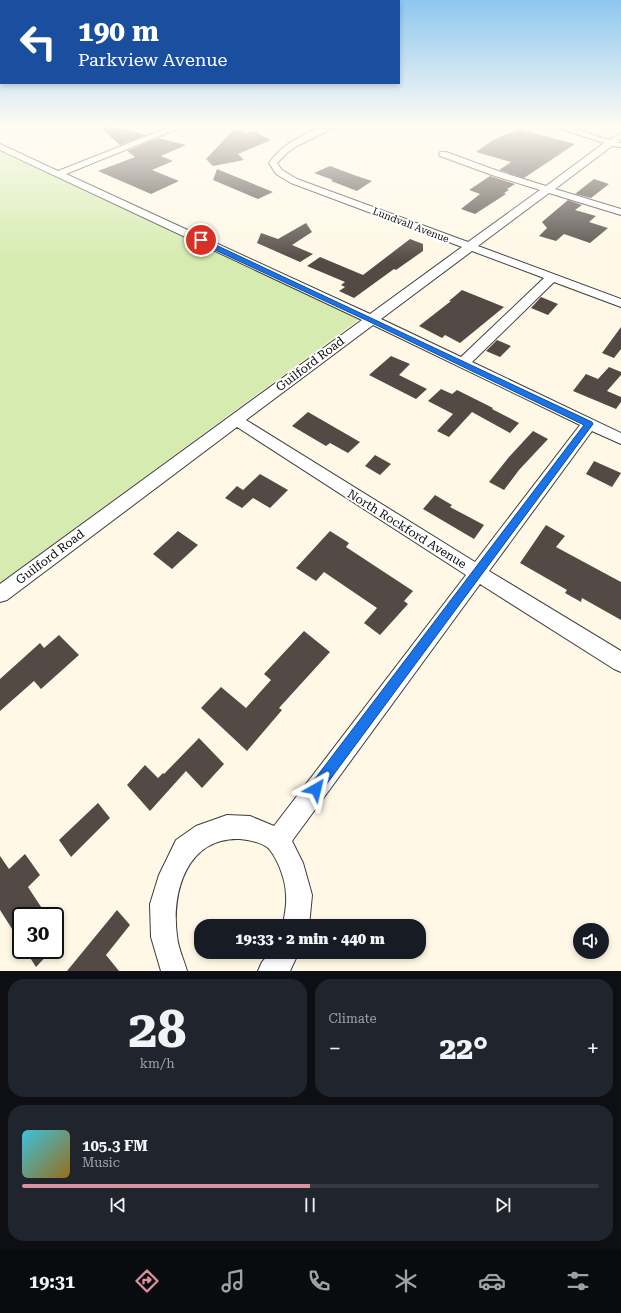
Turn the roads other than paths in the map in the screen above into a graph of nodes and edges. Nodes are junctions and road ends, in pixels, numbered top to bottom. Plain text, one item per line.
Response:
1 (52, 171) edge
2 (65, 171) edge
3 (279, 171) edge
4 (490, 171) edge
5 (573, 171) edge
6 (58, 174) junction
7 (548, 190) junction
8 (621, 212) edge
9 (469, 247) junction
10 (552, 277) junction
11 (621, 303) edge
12 (370, 320) junction
13 (462, 364) junction
14 (236, 420) junction
15 (589, 424) junction
16 (621, 439) edge
17 (477, 574) junction
18 (0, 594) edge
19 (621, 662) edge
20 (278, 840) junction
21 (297, 919) edge
22 (282, 959) edge
23 (174, 971) edge
24 (271, 971) edge

1 - 6 street
2 - 6 street
3 - 9 street, Lundvall Avenue
4 - 7 street
5 - 7 street, Guilford Road
6 - 12 street
7 - 8 street
7 - 9 street, Guilford Road
9 - 10 street, Lundvall Avenue
9 - 12 street, Guilford Road
10 - 11 street, Lundvall Avenue
10 - 13 street
12 - 13 street
12 - 14 street, Guilford Road
13 - 15 street
14 - 17 street, North Rockford Avenue
14 - 18 street, Guilford Road
15 - 16 street
15 - 17 street
17 - 19 street, North Rockford Avenue
17 - 20 street
20 - 21 street
20 - 23 street
22 - 24 street

